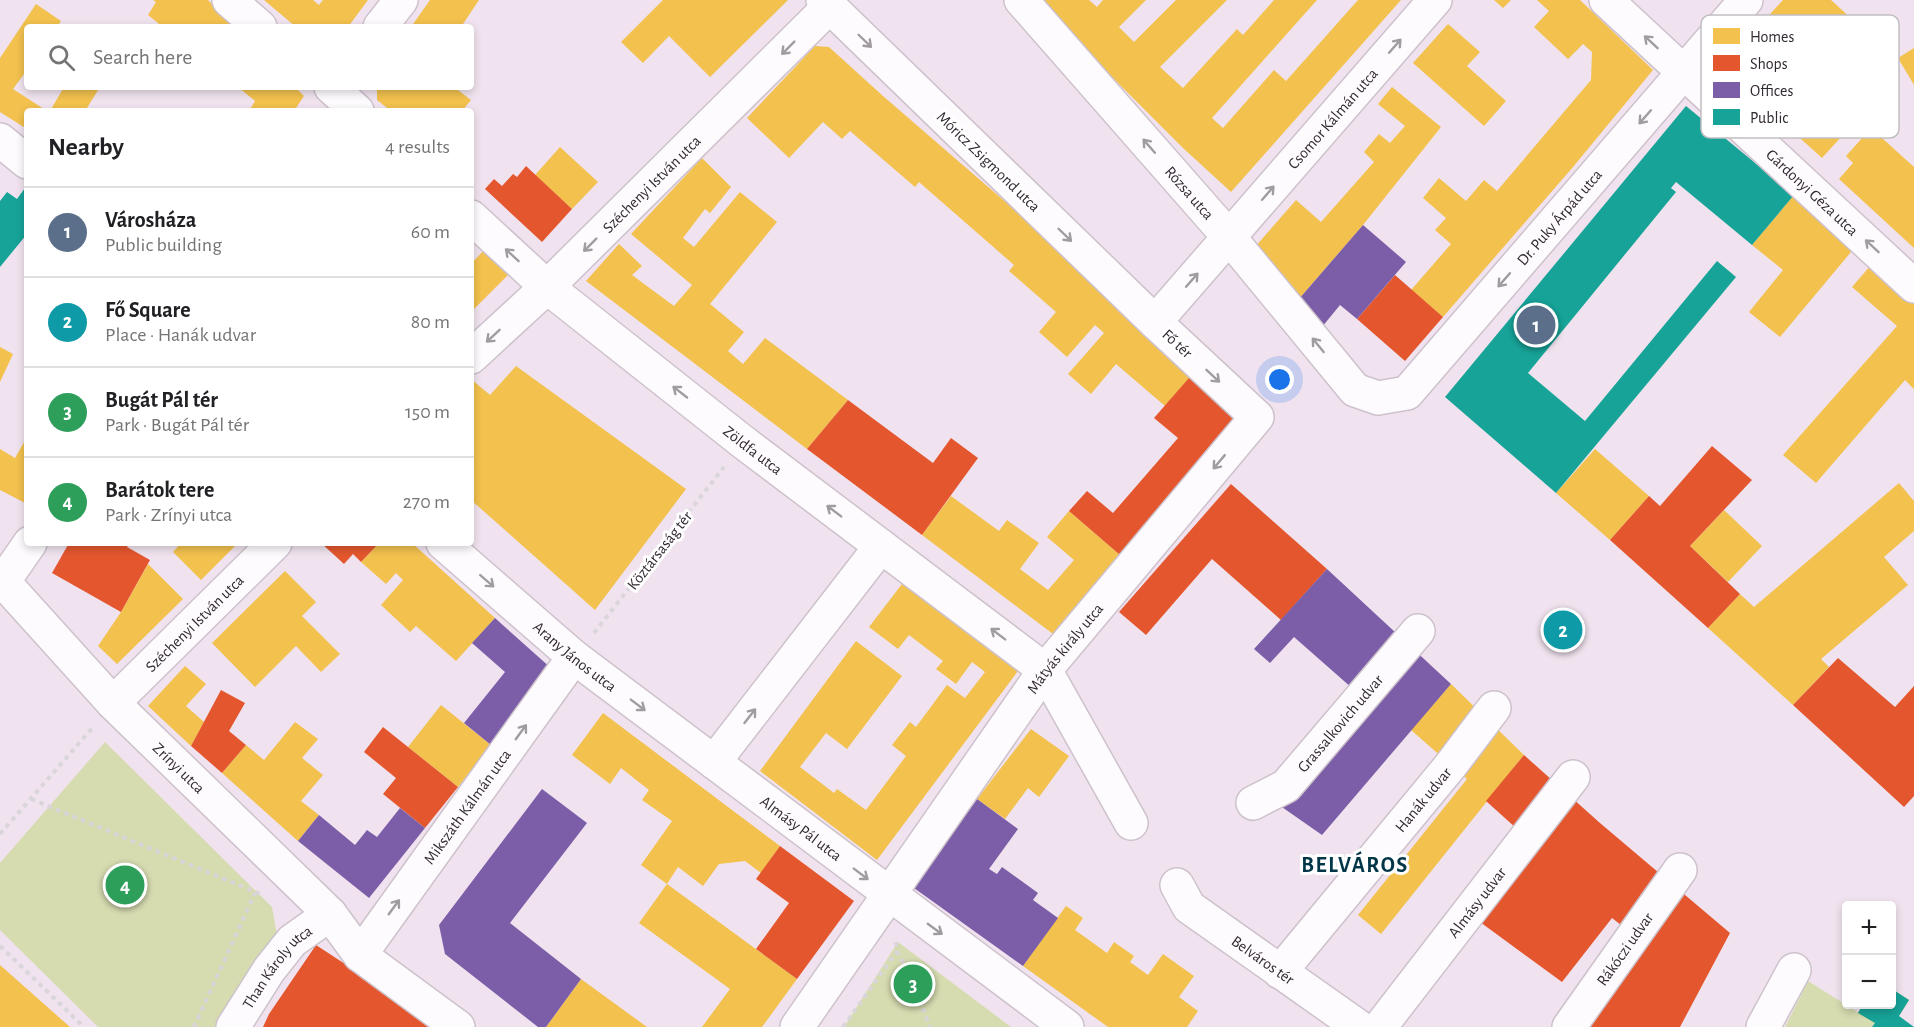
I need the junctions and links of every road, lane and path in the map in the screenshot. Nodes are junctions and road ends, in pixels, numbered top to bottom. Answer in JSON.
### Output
{"nodes":[{"id":1,"x":229,"y":0,"type":"edge"},
{"id":2,"x":401,"y":0,"type":"edge"},
{"id":3,"x":1021,"y":0,"type":"edge"},
{"id":4,"x":1435,"y":0,"type":"edge"},
{"id":5,"x":1606,"y":0,"type":"edge"},
{"id":6,"x":1746,"y":0,"type":"edge"},
{"id":7,"x":826,"y":3,"type":"edge"},
{"id":8,"x":1733,"y":15,"type":"edge"},
{"id":9,"x":257,"y":24,"type":"edge"},
{"id":10,"x":382,"y":24,"type":"edge"},
{"id":11,"x":1701,"y":53,"type":"edge"},
{"id":12,"x":1684,"y":73,"type":"junction"},
{"id":13,"x":1701,"y":89,"type":"edge"},
{"id":14,"x":329,"y":93,"type":"edge"},
{"id":15,"x":352,"y":108,"type":"edge"},
{"id":16,"x":1754,"y":138,"type":"edge"},
{"id":17,"x":0,"y":140,"type":"edge"},
{"id":18,"x":24,"y":160,"type":"edge"},
{"id":19,"x":474,"y":220,"type":"edge"},
{"id":20,"x":1229,"y":237,"type":"junction"},
{"id":21,"x":1914,"y":286,"type":"edge"},
{"id":22,"x":547,"y":287,"type":"junction"},
{"id":23,"x":1155,"y":322,"type":"junction"},
{"id":24,"x":474,"y":354,"type":"edge"},
{"id":25,"x":1355,"y":390,"type":"joint"},
{"id":26,"x":1257,"y":417,"type":"joint"},
{"id":27,"x":743,"y":442,"type":"junction"},
{"id":28,"x":28,"y":546,"type":"edge"},
{"id":29,"x":272,"y":546,"type":"edge"},
{"id":30,"x":446,"y":546,"type":"edge"},
{"id":31,"x":881,"y":546,"type":"junction"},
{"id":32,"x":2,"y":580,"type":"edge"},
{"id":33,"x":1418,"y":632,"type":"dead end"},
{"id":34,"x":574,"y":657,"type":"junction"},
{"id":35,"x":1045,"y":670,"type":"junction"},
{"id":36,"x":113,"y":703,"type":"junction"},
{"id":37,"x":1494,"y":708,"type":"dead end"},
{"id":38,"x":714,"y":762,"type":"junction"},
{"id":39,"x":1573,"y":777,"type":"dead end"},
{"id":40,"x":31,"y":799,"type":"junction"},
{"id":41,"x":1253,"y":803,"type":"dead end"},
{"id":42,"x":1131,"y":823,"type":"dead end"},
{"id":43,"x":0,"y":834,"type":"edge"},
{"id":44,"x":1680,"y":870,"type":"dead end"},
{"id":45,"x":1177,"y":885,"type":"dead end"},
{"id":46,"x":255,"y":893,"type":"junction"},
{"id":47,"x":888,"y":894,"type":"junction"},
{"id":48,"x":266,"y":896,"type":"dead end"},
{"id":49,"x":330,"y":914,"type":"junction"},
{"id":50,"x":0,"y":946,"type":"edge"},
{"id":51,"x":897,"y":951,"type":"junction"},
{"id":52,"x":360,"y":955,"type":"junction"},
{"id":53,"x":1794,"y":970,"type":"dead end"},
{"id":54,"x":1280,"y":972,"type":"junction"},
{"id":55,"x":84,"y":1027,"type":"edge"},
{"id":56,"x":194,"y":1027,"type":"edge"},
{"id":57,"x":233,"y":1027,"type":"edge"},
{"id":58,"x":458,"y":1027,"type":"edge"},
{"id":59,"x":797,"y":1027,"type":"edge"},
{"id":60,"x":843,"y":1027,"type":"edge"},
{"id":61,"x":930,"y":1027,"type":"edge"},
{"id":62,"x":1067,"y":1027,"type":"edge"},
{"id":63,"x":1359,"y":1027,"type":"edge"},
{"id":64,"x":1380,"y":1027,"type":"edge"},
{"id":65,"x":1569,"y":1027,"type":"edge"},
{"id":66,"x":1763,"y":1027,"type":"edge"}],
"edges":[{"from":1,"to":9,"type":"street"},
{"from":2,"to":10,"type":"street"},
{"from":20,"to":3,"type":"street","name":"Rózsa utca","one_way":true},
{"from":20,"to":4,"type":"street","name":"Csomor Kálmán utca","one_way":true},
{"from":12,"to":5,"type":"street","name":"Gárdonyi Géza utca","one_way":true},
{"from":6,"to":8,"type":"street","name":"Dr. Puky Árpád utca"},
{"from":7,"to":22,"type":"street","name":"Széchenyi István utca","one_way":true},
{"from":7,"to":23,"type":"street","name":"Móricz Zsigmond utca","one_way":true},
{"from":11,"to":12,"type":"street","name":"Dr. Puky Árpád utca"},
{"from":13,"to":12,"type":"street","name":"Gárdonyi Géza utca","one_way":true},
{"from":12,"to":25,"type":"street","name":"Dr. Puky Árpád utca","one_way":true},
{"from":14,"to":15,"type":"street"},
{"from":21,"to":16,"type":"street","name":"Gárdonyi Géza utca","one_way":true},
{"from":17,"to":18,"type":"street"},
{"from":22,"to":19,"type":"street","name":"Zöldfa utca","one_way":true},
{"from":23,"to":20,"type":"street","name":"Fő tér","one_way":true},
{"from":25,"to":20,"type":"street","name":"Rózsa utca","one_way":true},
{"from":22,"to":24,"type":"street","name":"Széchenyi István utca","one_way":true},
{"from":27,"to":22,"type":"street","name":"Zöldfa utca","one_way":true},
{"from":23,"to":26,"type":"street","name":"Fő tér","one_way":true},
{"from":26,"to":35,"type":"street","name":"Mátyás király utca","one_way":true},
{"from":31,"to":27,"type":"street","name":"Zöldfa utca","one_way":true},
{"from":27,"to":34,"type":"path","name":"Köztársaság tér"},
{"from":28,"to":32,"type":"street"},
{"from":29,"to":36,"type":"street","name":"Széchenyi István utca"},
{"from":30,"to":34,"type":"street","name":"Arany János utca","one_way":true},
{"from":35,"to":31,"type":"street","name":"Zöldfa utca","one_way":true},
{"from":38,"to":31,"type":"street","one_way":true},
{"from":32,"to":36,"type":"street","name":"Zrínyi utca"},
{"from":33,"to":41,"type":"street","name":"Grassalkovich udvar"},
{"from":34,"to":38,"type":"street","name":"Arany János utca","one_way":true},
{"from":52,"to":34,"type":"street","name":"Mikszáth Kálmán utca","one_way":true},
{"from":35,"to":42,"type":"street"},
{"from":35,"to":47,"type":"street","name":"Mátyás király utca"},
{"from":36,"to":40,"type":"path"},
{"from":36,"to":49,"type":"street","name":"Zrínyi utca"},
{"from":37,"to":54,"type":"street","name":"Hanák udvar"},
{"from":38,"to":47,"type":"street","name":"Almásy Pál utca","one_way":true},
{"from":39,"to":64,"type":"street","name":"Almásy udvar"},
{"from":40,"to":43,"type":"path"},
{"from":40,"to":46,"type":"path"},
{"from":44,"to":65,"type":"street","name":"Rákóczi udvar"},
{"from":45,"to":54,"type":"street","name":"Belváros tér"},
{"from":46,"to":48,"type":"path"},
{"from":46,"to":56,"type":"path"},
{"from":47,"to":51,"type":"path"},
{"from":47,"to":59,"type":"street","name":"Mátyás király utca"},
{"from":47,"to":62,"type":"street","name":"Almásy Pál utca","one_way":true},
{"from":49,"to":52,"type":"street","name":"Zrínyi utca"},
{"from":49,"to":57,"type":"street","name":"Than Károly utca"},
{"from":50,"to":55,"type":"path"},
{"from":51,"to":60,"type":"path"},
{"from":51,"to":61,"type":"path"},
{"from":52,"to":58,"type":"street","name":"Zrínyi utca"},
{"from":53,"to":66,"type":"street"},
{"from":54,"to":63,"type":"street","name":"Belváros tér"}]}
